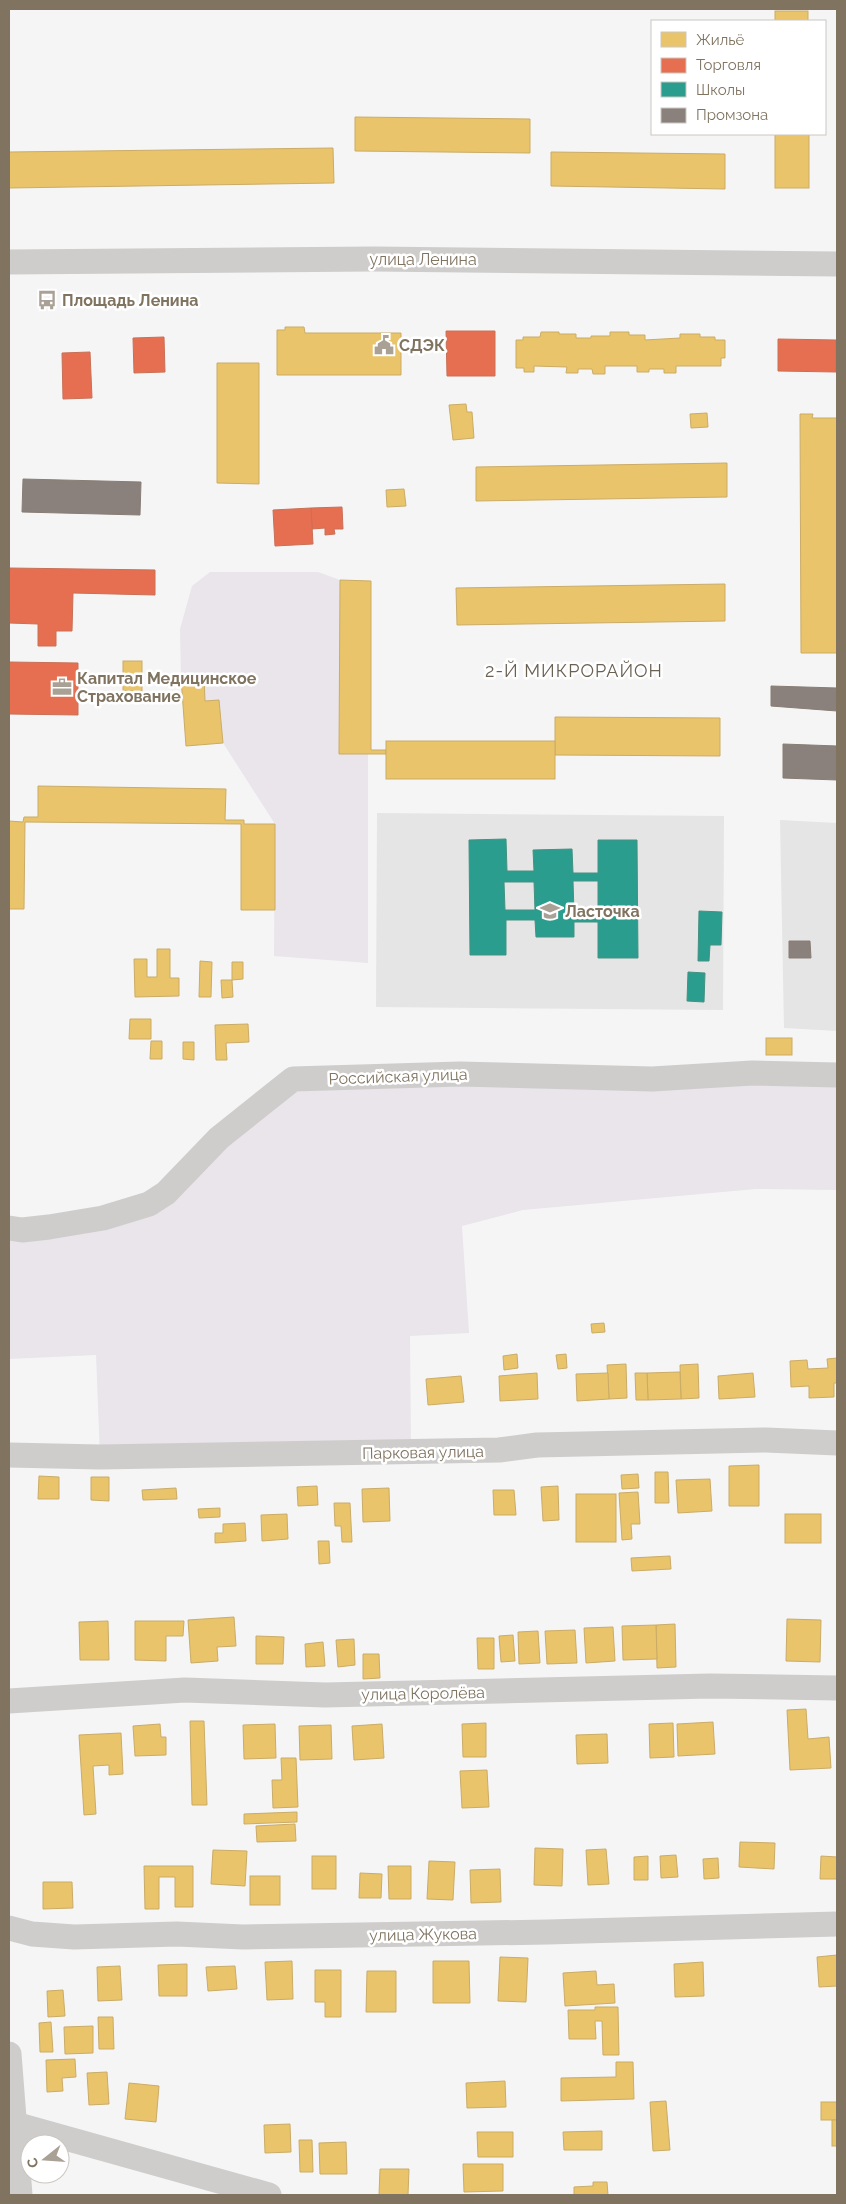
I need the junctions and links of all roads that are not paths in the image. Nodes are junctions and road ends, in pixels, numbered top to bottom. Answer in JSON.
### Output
{"nodes":[{"id":1,"x":9,"y":262,"type":"edge"},
{"id":2,"x":837,"y":264,"type":"edge"},
{"id":3,"x":837,"y":1075,"type":"edge"},
{"id":4,"x":9,"y":1228,"type":"edge"},
{"id":5,"x":837,"y":1443,"type":"edge"},
{"id":6,"x":9,"y":1455,"type":"edge"},
{"id":7,"x":837,"y":1688,"type":"edge"},
{"id":8,"x":9,"y":1701,"type":"edge"},
{"id":9,"x":837,"y":1924,"type":"edge"},
{"id":10,"x":9,"y":1928,"type":"edge"},
{"id":11,"x":9,"y":2069,"type":"edge"},
{"id":12,"x":15,"y":2124,"type":"junction"},
{"id":13,"x":20,"y":2195,"type":"edge"},
{"id":14,"x":269,"y":2195,"type":"edge"}],
"edges":[{"from":1,"to":2,"type":"street","name":"улица Ленина"},
{"from":3,"to":4,"type":"street","name":"Российская улица"},
{"from":5,"to":6,"type":"street","name":"Парковая улица"},
{"from":7,"to":8,"type":"street","name":"улица Королёва"},
{"from":9,"to":10,"type":"street","name":"улица Жукова"},
{"from":11,"to":12,"type":"street"},
{"from":12,"to":13,"type":"street"},
{"from":12,"to":14,"type":"street"}]}
